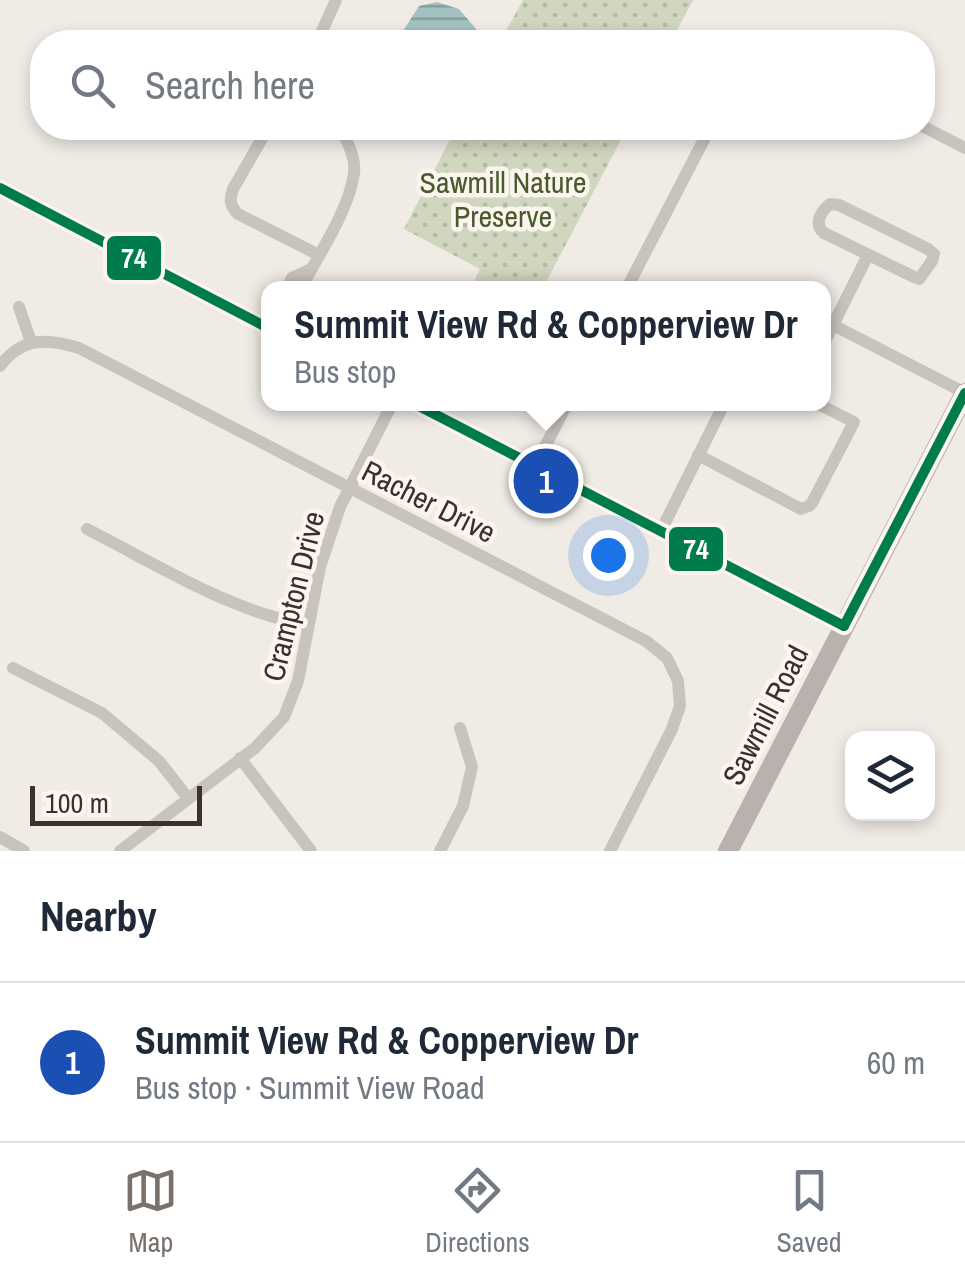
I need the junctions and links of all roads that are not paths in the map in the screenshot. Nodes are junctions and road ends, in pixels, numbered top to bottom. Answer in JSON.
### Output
{"nodes":[{"id":1,"x":336,"y":0,"type":"edge"},
{"id":2,"x":322,"y":30,"type":"edge"},
{"id":3,"x":935,"y":133,"type":"edge"},
{"id":4,"x":261,"y":140,"type":"edge"},
{"id":5,"x":347,"y":140,"type":"edge"},
{"id":6,"x":704,"y":140,"type":"edge"},
{"id":7,"x":965,"y":148,"type":"edge"},
{"id":8,"x":0,"y":188,"type":"edge"},
{"id":9,"x":319,"y":255,"type":"junction"},
{"id":10,"x":868,"y":255,"type":"junction"},
{"id":11,"x":311,"y":269,"type":"junction"},
{"id":12,"x":290,"y":281,"type":"edge"},
{"id":13,"x":305,"y":281,"type":"edge"},
{"id":14,"x":631,"y":281,"type":"edge"},
{"id":15,"x":19,"y":307,"type":"dead end"},
{"id":16,"x":261,"y":322,"type":"edge"},
{"id":17,"x":833,"y":325,"type":"junction"},
{"id":18,"x":831,"y":329,"type":"edge"},
{"id":19,"x":32,"y":342,"type":"junction"},
{"id":20,"x":0,"y":366,"type":"edge"},
{"id":21,"x":965,"y":393,"type":"edge"},
{"id":22,"x":831,"y":410,"type":"edge"},
{"id":23,"x":388,"y":411,"type":"edge"},
{"id":24,"x":429,"y":411,"type":"edge"},
{"id":25,"x":563,"y":411,"type":"edge"},
{"id":26,"x":720,"y":411,"type":"edge"},
{"id":27,"x":698,"y":455,"type":"junction"},
{"id":28,"x":535,"y":466,"type":"junction"},
{"id":29,"x":350,"y":488,"type":"junction"},
{"id":30,"x":87,"y":528,"type":"dead end"},
{"id":31,"x":660,"y":531,"type":"junction"},
{"id":32,"x":308,"y":625,"type":"junction"},
{"id":33,"x":844,"y":626,"type":"junction"},
{"id":34,"x":14,"y":668,"type":"dead end"},
{"id":35,"x":460,"y":728,"type":"dead end"},
{"id":36,"x":240,"y":758,"type":"junction"},
{"id":37,"x":188,"y":798,"type":"junction"},
{"id":38,"x":0,"y":837,"type":"edge"},
{"id":39,"x":24,"y":851,"type":"edge"},
{"id":40,"x":120,"y":851,"type":"edge"},
{"id":41,"x":311,"y":851,"type":"edge"},
{"id":42,"x":440,"y":851,"type":"edge"},
{"id":43,"x":610,"y":851,"type":"edge"},
{"id":44,"x":728,"y":851,"type":"edge"}],
"edges":[{"from":1,"to":2,"type":"street"},
{"from":3,"to":7,"type":"street"},
{"from":4,"to":9,"type":"street"},
{"from":5,"to":9,"type":"street"},
{"from":6,"to":14,"type":"street"},
{"from":8,"to":16,"type":"street"},
{"from":9,"to":11,"type":"street"},
{"from":10,"to":10,"type":"street"},
{"from":10,"to":17,"type":"street"},
{"from":11,"to":12,"type":"street"},
{"from":11,"to":13,"type":"street"},
{"from":15,"to":19,"type":"street"},
{"from":17,"to":18,"type":"street"},
{"from":17,"to":21,"type":"street"},
{"from":19,"to":20,"type":"street"},
{"from":19,"to":29,"type":"street","name":"Racher Drive"},
{"from":21,"to":33,"type":"main road","name":"Sawmill Road"},
{"from":22,"to":27,"type":"street"},
{"from":23,"to":29,"type":"street","name":"Crampton Drive"},
{"from":24,"to":28,"type":"street"},
{"from":25,"to":28,"type":"street"},
{"from":26,"to":27,"type":"street"},
{"from":27,"to":31,"type":"street"},
{"from":28,"to":31,"type":"street"},
{"from":29,"to":32,"type":"street","name":"Crampton Drive"},
{"from":29,"to":43,"type":"street","name":"Racher Drive"},
{"from":30,"to":32,"type":"street"},
{"from":31,"to":33,"type":"street"},
{"from":32,"to":36,"type":"street","name":"Crampton Drive"},
{"from":33,"to":44,"type":"main road","name":"Sawmill Road"},
{"from":34,"to":37,"type":"street"},
{"from":35,"to":42,"type":"street"},
{"from":36,"to":37,"type":"street","name":"Crampton Drive"},
{"from":36,"to":41,"type":"street"},
{"from":37,"to":40,"type":"street","name":"Crampton Drive"},
{"from":38,"to":39,"type":"street"}]}
